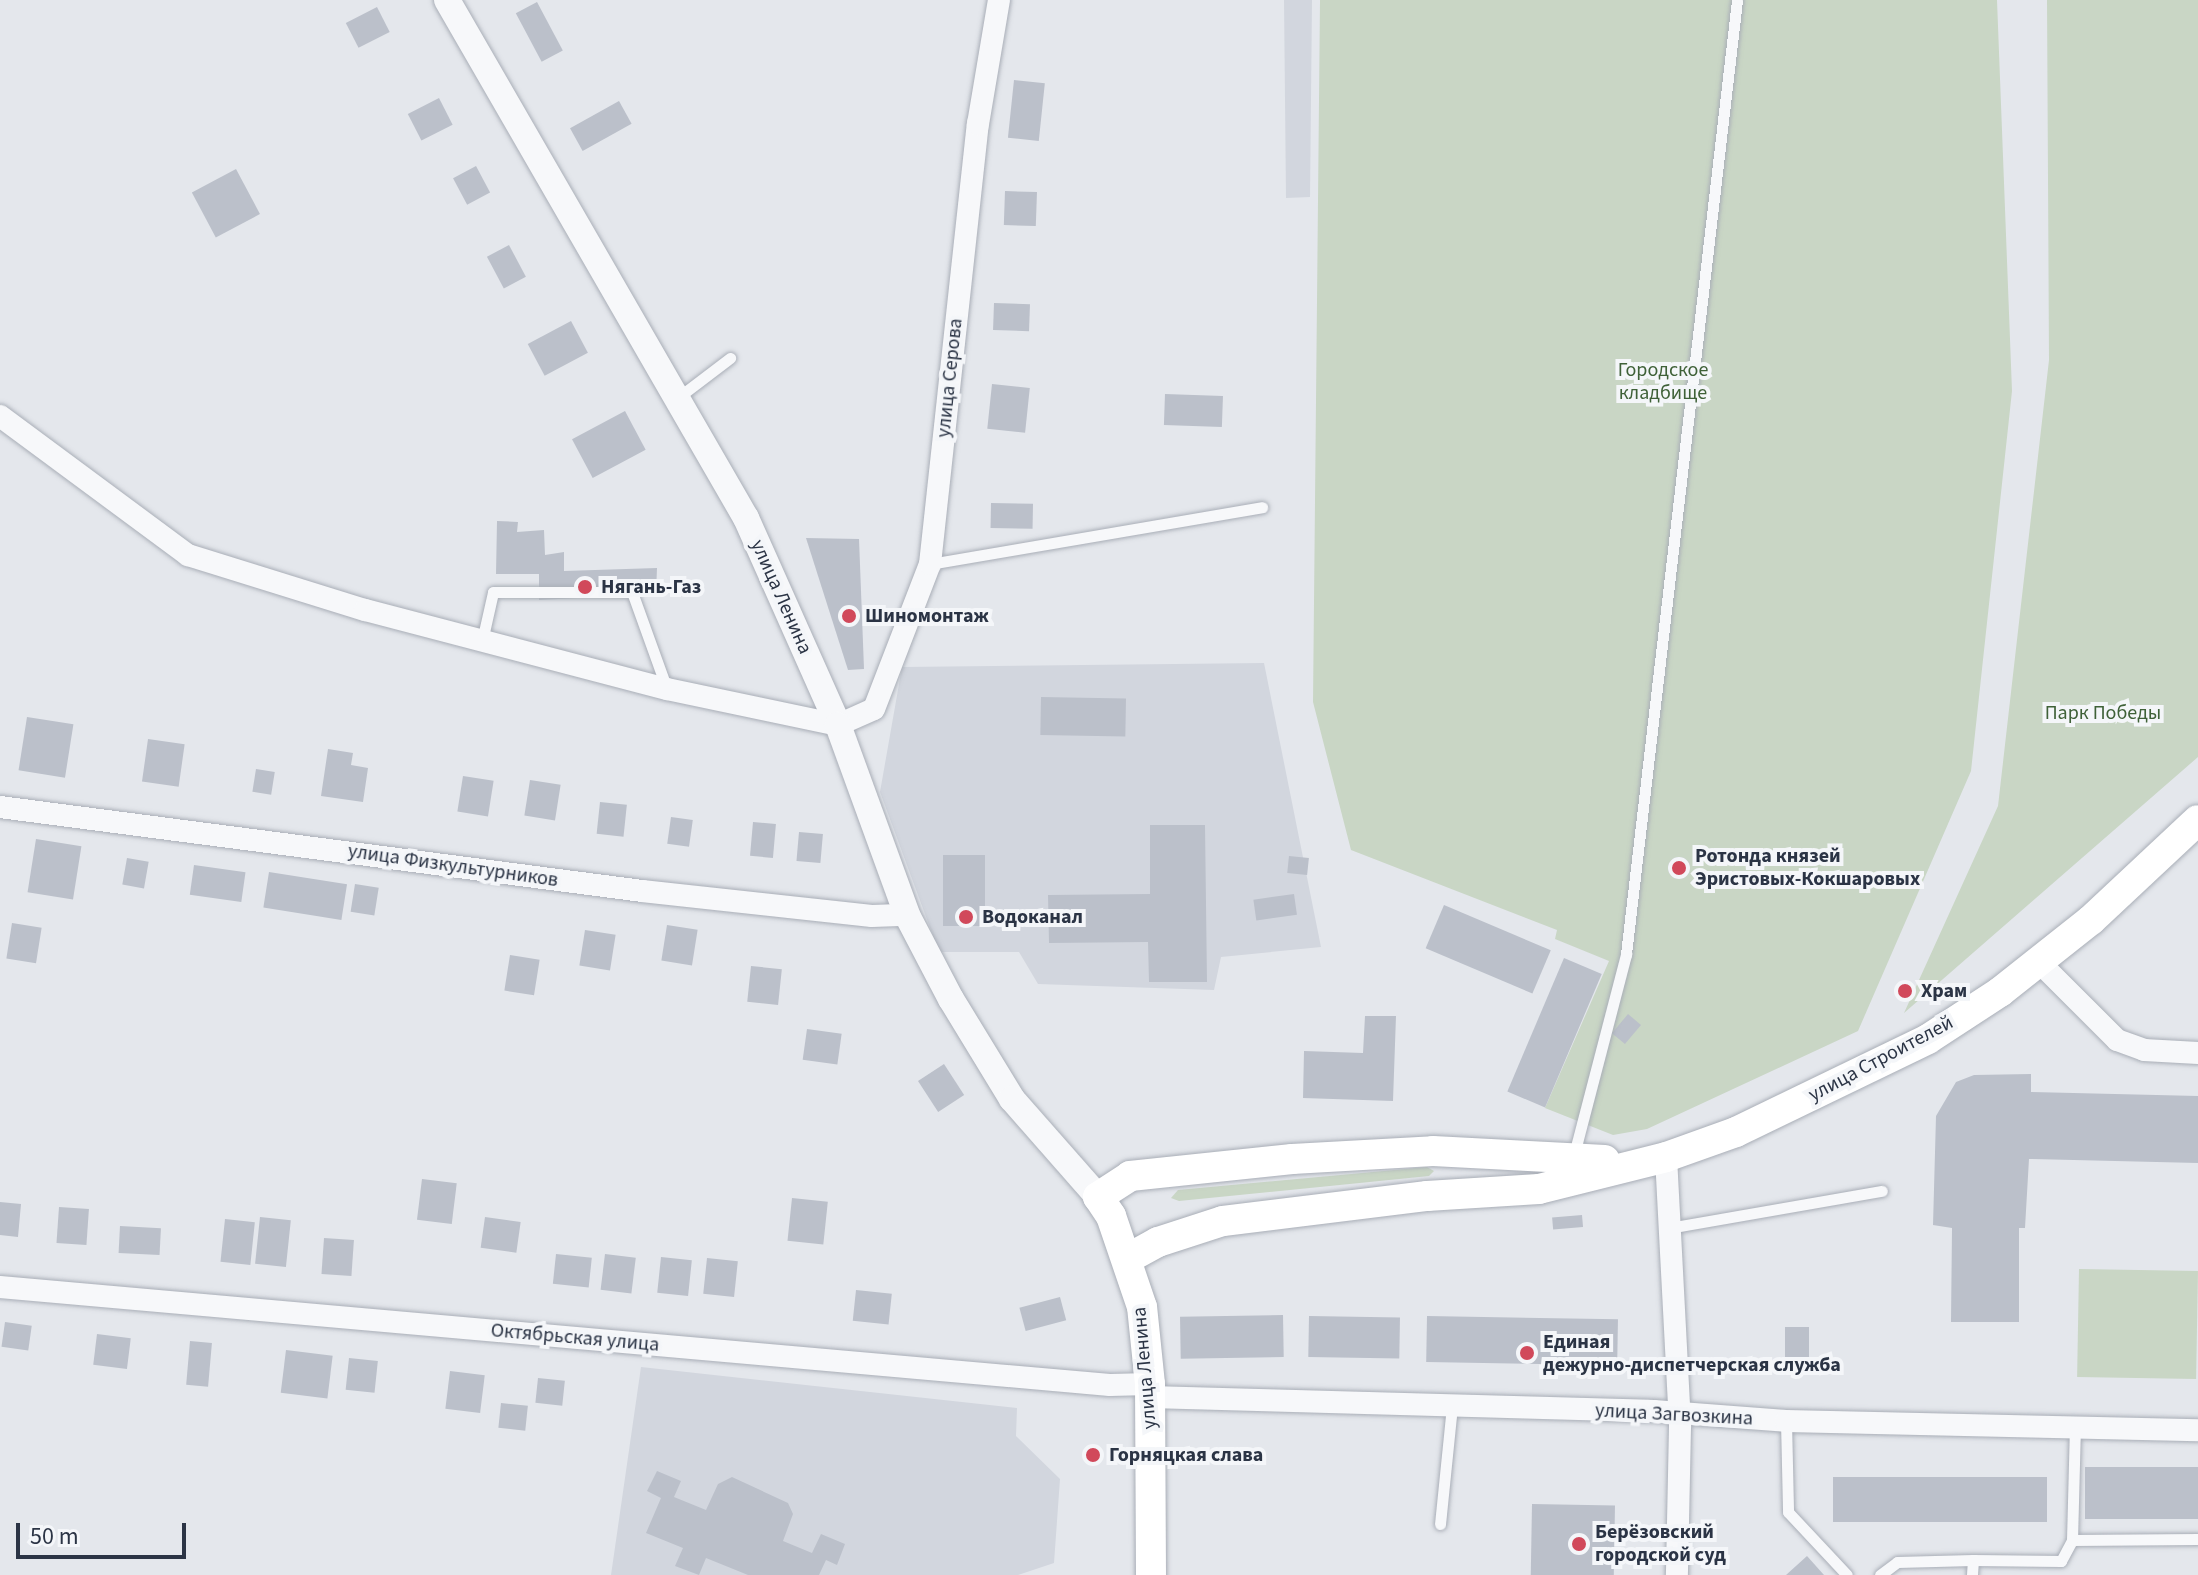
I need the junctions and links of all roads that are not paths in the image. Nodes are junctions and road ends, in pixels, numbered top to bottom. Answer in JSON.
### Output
{"nodes":[{"id":1,"x":447,"y":0,"type":"edge"},
{"id":2,"x":999,"y":0,"type":"edge"},
{"id":3,"x":1737,"y":0,"type":"edge"},
{"id":4,"x":730,"y":358,"type":"dead end"},
{"id":5,"x":676,"y":399,"type":"junction"},
{"id":6,"x":0,"y":416,"type":"edge"},
{"id":7,"x":1262,"y":507,"type":"dead end"},
{"id":8,"x":930,"y":564,"type":"junction"},
{"id":9,"x":482,"y":641,"type":"junction"},
{"id":10,"x":667,"y":689,"type":"junction"},
{"id":11,"x":838,"y":725,"type":"junction"},
{"id":12,"x":0,"y":807,"type":"edge"},
{"id":13,"x":2198,"y":820,"type":"edge"},
{"id":14,"x":907,"y":915,"type":"junction"},
{"id":15,"x":2040,"y":963,"type":"junction"},
{"id":16,"x":2198,"y":1053,"type":"edge"},
{"id":17,"x":1433,"y":1151,"type":"junction"},
{"id":18,"x":1656,"y":1158,"type":"junction"},
{"id":19,"x":1572,"y":1160,"type":"junction"},
{"id":20,"x":1882,"y":1191,"type":"dead end"},
{"id":21,"x":1427,"y":1196,"type":"junction"},
{"id":22,"x":1098,"y":1197,"type":"junction"},
{"id":23,"x":1668,"y":1228,"type":"junction"},
{"id":24,"x":1127,"y":1259,"type":"junction"},
{"id":25,"x":0,"y":1287,"type":"edge"},
{"id":26,"x":1150,"y":1390,"type":"junction"},
{"id":27,"x":1452,"y":1406,"type":"junction"},
{"id":28,"x":1679,"y":1413,"type":"junction"},
{"id":29,"x":1786,"y":1421,"type":"junction"},
{"id":30,"x":2075,"y":1428,"type":"junction"},
{"id":31,"x":2198,"y":1430,"type":"edge"},
{"id":32,"x":1440,"y":1524,"type":"dead end"},
{"id":33,"x":2198,"y":1539,"type":"edge"},
{"id":34,"x":2072,"y":1540,"type":"junction"},
{"id":35,"x":1973,"y":1560,"type":"junction"},
{"id":36,"x":1151,"y":1575,"type":"edge"},
{"id":37,"x":1677,"y":1575,"type":"edge"},
{"id":38,"x":1847,"y":1575,"type":"edge"},
{"id":39,"x":1880,"y":1575,"type":"edge"},
{"id":40,"x":1972,"y":1575,"type":"edge"}],
"edges":[{"from":1,"to":5,"type":"street","name":"улица Ленина"},
{"from":2,"to":8,"type":"street","name":"улица Серова"},
{"from":3,"to":19,"type":"lane"},
{"from":4,"to":5,"type":"lane"},
{"from":5,"to":11,"type":"street","name":"улица Ленина"},
{"from":6,"to":9,"type":"street"},
{"from":7,"to":8,"type":"lane"},
{"from":8,"to":11,"type":"street","name":"улица Серова"},
{"from":9,"to":10,"type":"street"},
{"from":9,"to":10,"type":"lane"},
{"from":10,"to":11,"type":"street"},
{"from":11,"to":14,"type":"street","name":"улица Ленина"},
{"from":12,"to":14,"type":"street","name":"улица Физкультурников"},
{"from":13,"to":15,"type":"main road","name":"улица Строителей"},
{"from":14,"to":22,"type":"street","name":"улица Ленина"},
{"from":15,"to":16,"type":"street"},
{"from":15,"to":18,"type":"main road","name":"улица Строителей"},
{"from":17,"to":19,"type":"main road"},
{"from":17,"to":21,"type":"main road"},
{"from":17,"to":22,"type":"main road"},
{"from":18,"to":19,"type":"main road"},
{"from":18,"to":21,"type":"main road","name":"улица Строителей"},
{"from":18,"to":23,"type":"street"},
{"from":20,"to":23,"type":"lane"},
{"from":21,"to":24,"type":"main road","name":"улица Строителей"},
{"from":22,"to":24,"type":"main road","name":"улица Ленина"},
{"from":23,"to":28,"type":"street"},
{"from":24,"to":26,"type":"main road","name":"улица Ленина"},
{"from":25,"to":26,"type":"street","name":"Октябрьская улица"},
{"from":26,"to":27,"type":"street","name":"улица Загвозкина"},
{"from":26,"to":36,"type":"main road","name":"улица Ленина"},
{"from":27,"to":28,"type":"street","name":"улица Загвозкина"},
{"from":27,"to":32,"type":"lane"},
{"from":28,"to":29,"type":"street","name":"улица Загвозкина"},
{"from":28,"to":37,"type":"street"},
{"from":29,"to":30,"type":"street","name":"улица Загвозкина"},
{"from":29,"to":38,"type":"lane"},
{"from":30,"to":31,"type":"street","name":"улица Загвозкина"},
{"from":30,"to":34,"type":"lane"},
{"from":33,"to":34,"type":"lane"},
{"from":34,"to":35,"type":"lane"},
{"from":35,"to":39,"type":"lane"},
{"from":35,"to":40,"type":"lane"}]}
